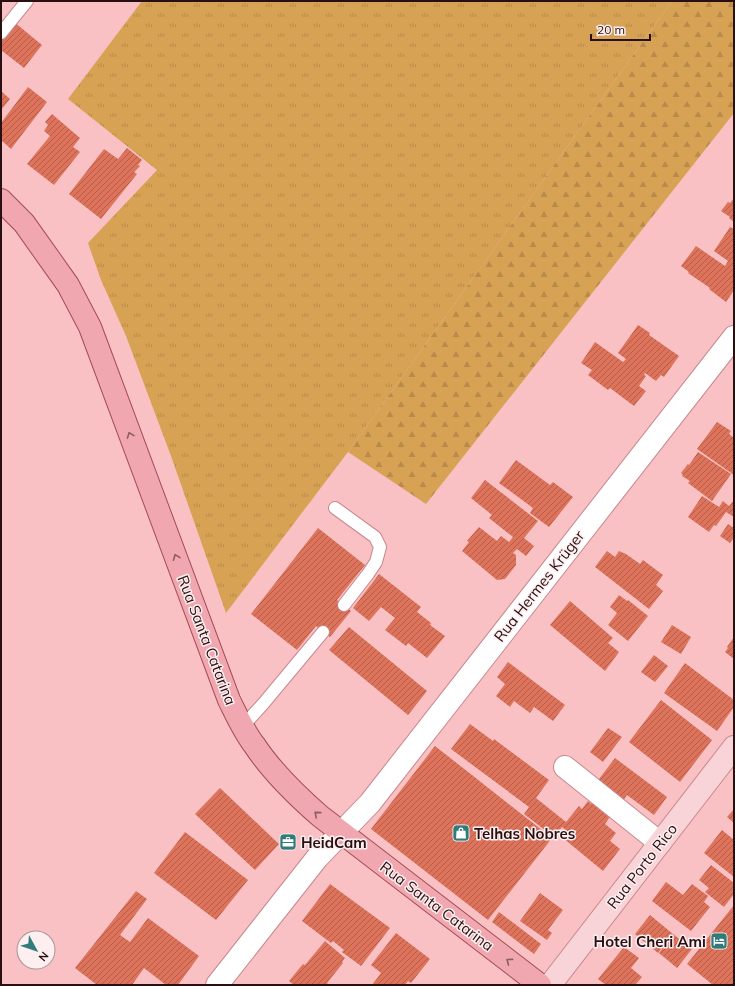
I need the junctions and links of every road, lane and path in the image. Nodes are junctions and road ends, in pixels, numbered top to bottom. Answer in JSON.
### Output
{"nodes":[{"id":1,"x":27,"y":1,"type":"edge"},
{"id":2,"x":1,"y":33,"type":"edge"},
{"id":3,"x":1,"y":200,"type":"edge"},
{"id":4,"x":734,"y":337,"type":"edge"},
{"id":5,"x":335,"y":508,"type":"dead end"},
{"id":6,"x":344,"y":605,"type":"dead end"},
{"id":7,"x":323,"y":632,"type":"dead end"},
{"id":8,"x":242,"y":727,"type":"junction"},
{"id":9,"x":734,"y":747,"type":"edge"},
{"id":10,"x":565,"y":767,"type":"dead end"},
{"id":11,"x":341,"y":833,"type":"junction"},
{"id":12,"x":660,"y":843,"type":"junction"},
{"id":13,"x":217,"y":985,"type":"edge"},
{"id":14,"x":540,"y":985,"type":"edge"},
{"id":15,"x":550,"y":985,"type":"edge"}],
"edges":[{"from":1,"to":2,"type":"lane"},
{"from":8,"to":3,"type":"main road","name":"Rua Santa Catarina","one_way":true},
{"from":4,"to":11,"type":"street","name":"Rua Hermes Krüger"},
{"from":5,"to":6,"type":"lane"},
{"from":7,"to":8,"type":"lane"},
{"from":11,"to":8,"type":"main road","name":"Rua Santa Catarina","one_way":true},
{"from":9,"to":12,"type":"main road","name":"Rua Porto Rico"},
{"from":10,"to":12,"type":"street"},
{"from":11,"to":13,"type":"street","name":"Rua Hermes Krüger"},
{"from":14,"to":11,"type":"main road","name":"Rua Santa Catarina","one_way":true},
{"from":12,"to":15,"type":"main road","name":"Rua Porto Rico"}]}
